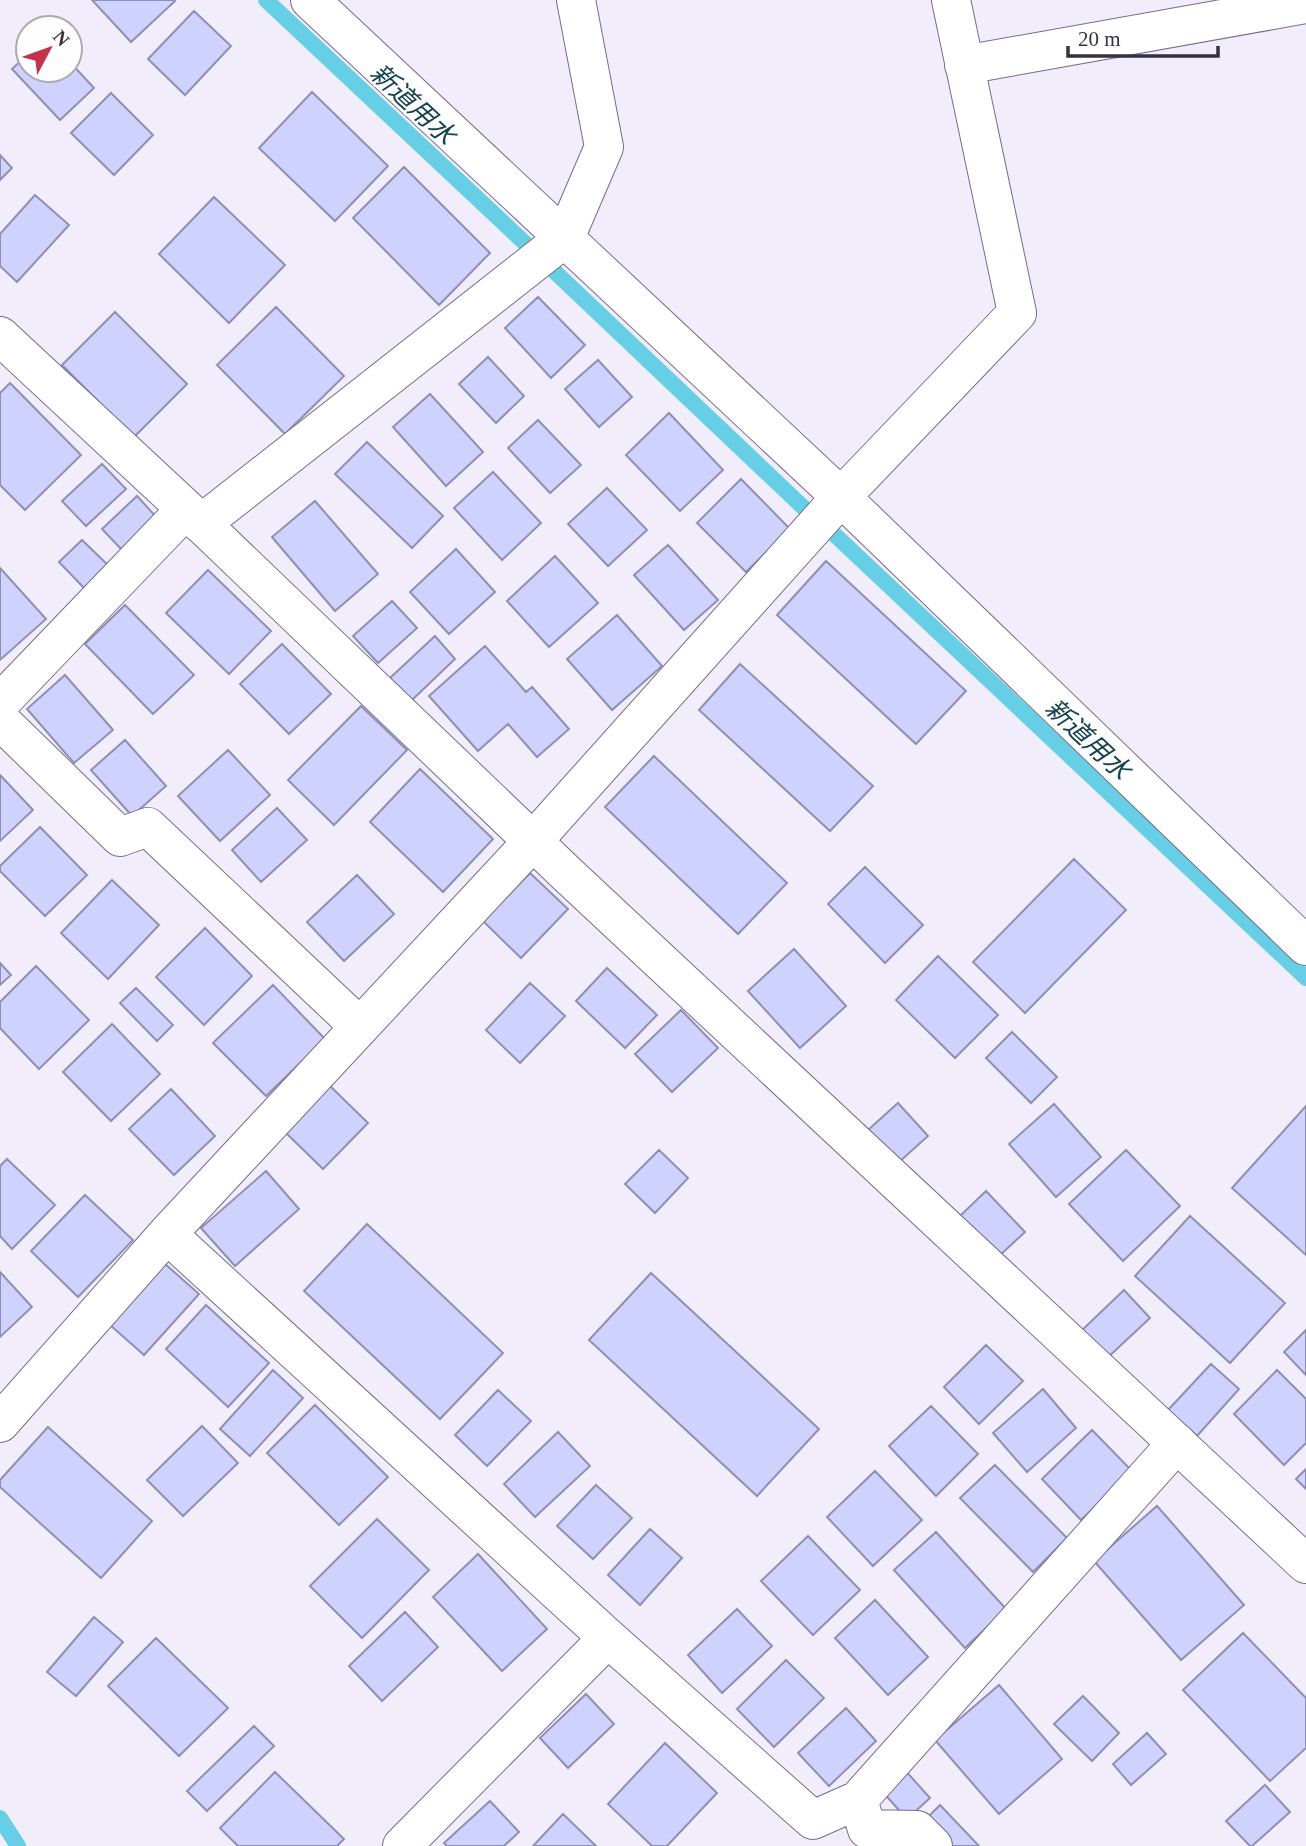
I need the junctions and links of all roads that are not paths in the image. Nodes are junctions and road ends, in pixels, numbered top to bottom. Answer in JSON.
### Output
{"nodes":[{"id":1,"x":310,"y":0,"type":"edge"},
{"id":2,"x":576,"y":0,"type":"edge"},
{"id":3,"x":951,"y":0,"type":"edge"},
{"id":4,"x":1306,"y":4,"type":"edge"},
{"id":5,"x":964,"y":65,"type":"junction"},
{"id":6,"x":565,"y":238,"type":"junction"},
{"id":7,"x":0,"y":336,"type":"edge"},
{"id":8,"x":841,"y":496,"type":"junction"},
{"id":9,"x":194,"y":516,"type":"junction"},
{"id":10,"x":0,"y":703,"type":"edge"},
{"id":11,"x":0,"y":720,"type":"edge"},
{"id":12,"x":533,"y":841,"type":"junction"},
{"id":13,"x":1306,"y":946,"type":"edge"},
{"id":14,"x":360,"y":1027,"type":"junction"},
{"id":15,"x":167,"y":1234,"type":"junction"},
{"id":16,"x":0,"y":1423,"type":"edge"},
{"id":17,"x":1177,"y":1443,"type":"junction"},
{"id":18,"x":1306,"y":1564,"type":"edge"},
{"id":19,"x":608,"y":1638,"type":"junction"},
{"id":20,"x":859,"y":1825,"type":"edge"},
{"id":21,"x":402,"y":1846,"type":"edge"},
{"id":22,"x":933,"y":1846,"type":"edge"}],
"edges":[{"from":1,"to":6,"type":"street"},
{"from":2,"to":6,"type":"street"},
{"from":3,"to":5,"type":"street"},
{"from":4,"to":5,"type":"street"},
{"from":5,"to":8,"type":"street"},
{"from":6,"to":8,"type":"street"},
{"from":6,"to":9,"type":"street"},
{"from":7,"to":9,"type":"street"},
{"from":8,"to":12,"type":"street"},
{"from":8,"to":13,"type":"street"},
{"from":9,"to":10,"type":"street"},
{"from":9,"to":12,"type":"street"},
{"from":11,"to":14,"type":"street"},
{"from":12,"to":14,"type":"street"},
{"from":12,"to":17,"type":"street"},
{"from":14,"to":15,"type":"street"},
{"from":15,"to":16,"type":"street"},
{"from":15,"to":19,"type":"street"},
{"from":17,"to":18,"type":"street"},
{"from":17,"to":20,"type":"street"},
{"from":19,"to":20,"type":"street"},
{"from":19,"to":21,"type":"street"},
{"from":20,"to":22,"type":"street"}]}
